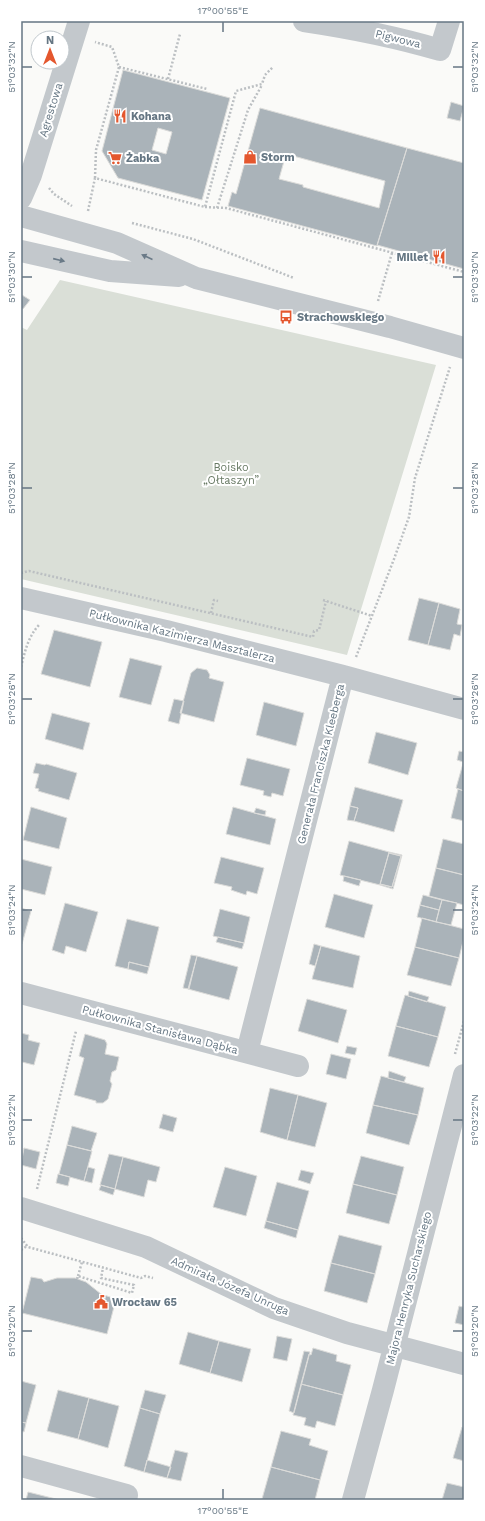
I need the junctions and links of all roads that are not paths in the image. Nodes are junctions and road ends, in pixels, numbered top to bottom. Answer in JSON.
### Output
{"nodes":[{"id":1,"x":79,"y":21,"type":"edge"},
{"id":2,"x":304,"y":21,"type":"edge"},
{"id":3,"x":449,"y":21,"type":"edge"},
{"id":4,"x":21,"y":198,"type":"edge"},
{"id":5,"x":21,"y":216,"type":"edge"},
{"id":6,"x":21,"y":251,"type":"edge"},
{"id":7,"x":196,"y":278,"type":"junction"},
{"id":8,"x":460,"y":347,"type":"edge"},
{"id":9,"x":21,"y":600,"type":"edge"},
{"id":10,"x":343,"y":676,"type":"junction"},
{"id":11,"x":464,"y":709,"type":"edge"},
{"id":12,"x":21,"y":993,"type":"edge"},
{"id":13,"x":247,"y":1052,"type":"junction"},
{"id":14,"x":298,"y":1066,"type":"dead end"},
{"id":15,"x":464,"y":1075,"type":"edge"},
{"id":16,"x":21,"y":1208,"type":"edge"},
{"id":17,"x":394,"y":1346,"type":"junction"},
{"id":18,"x":464,"y":1364,"type":"edge"},
{"id":19,"x":21,"y":1466,"type":"edge"},
{"id":20,"x":126,"y":1497,"type":"edge"},
{"id":21,"x":353,"y":1500,"type":"edge"}],
"edges":[{"from":1,"to":4,"type":"street","name":"Agrestowa"},
{"from":2,"to":3,"type":"street","name":"Pigwowa"},
{"from":7,"to":5,"type":"street","one_way":true},
{"from":6,"to":7,"type":"street","one_way":true},
{"from":7,"to":8,"type":"street"},
{"from":9,"to":10,"type":"street","name":"Pułkownika Kazimierza Masztalerza"},
{"from":10,"to":11,"type":"street","name":"Pułkownika Kazimierza Masztalerza"},
{"from":10,"to":13,"type":"street","name":"Generała Franciszka Kleeberga"},
{"from":12,"to":13,"type":"street","name":"Pułkownika Stanisława Dąbka"},
{"from":13,"to":14,"type":"street","name":"Pułkownika Stanisława Dąbka"},
{"from":15,"to":17,"type":"street","name":"Majora Henryka Sucharskiego"},
{"from":16,"to":17,"type":"street","name":"Admirała Józefa Unruga"},
{"from":17,"to":18,"type":"street","name":"Admirała Józefa Unruga"},
{"from":17,"to":21,"type":"street","name":"Majora Henryka Sucharskiego"},
{"from":19,"to":20,"type":"street"}]}
